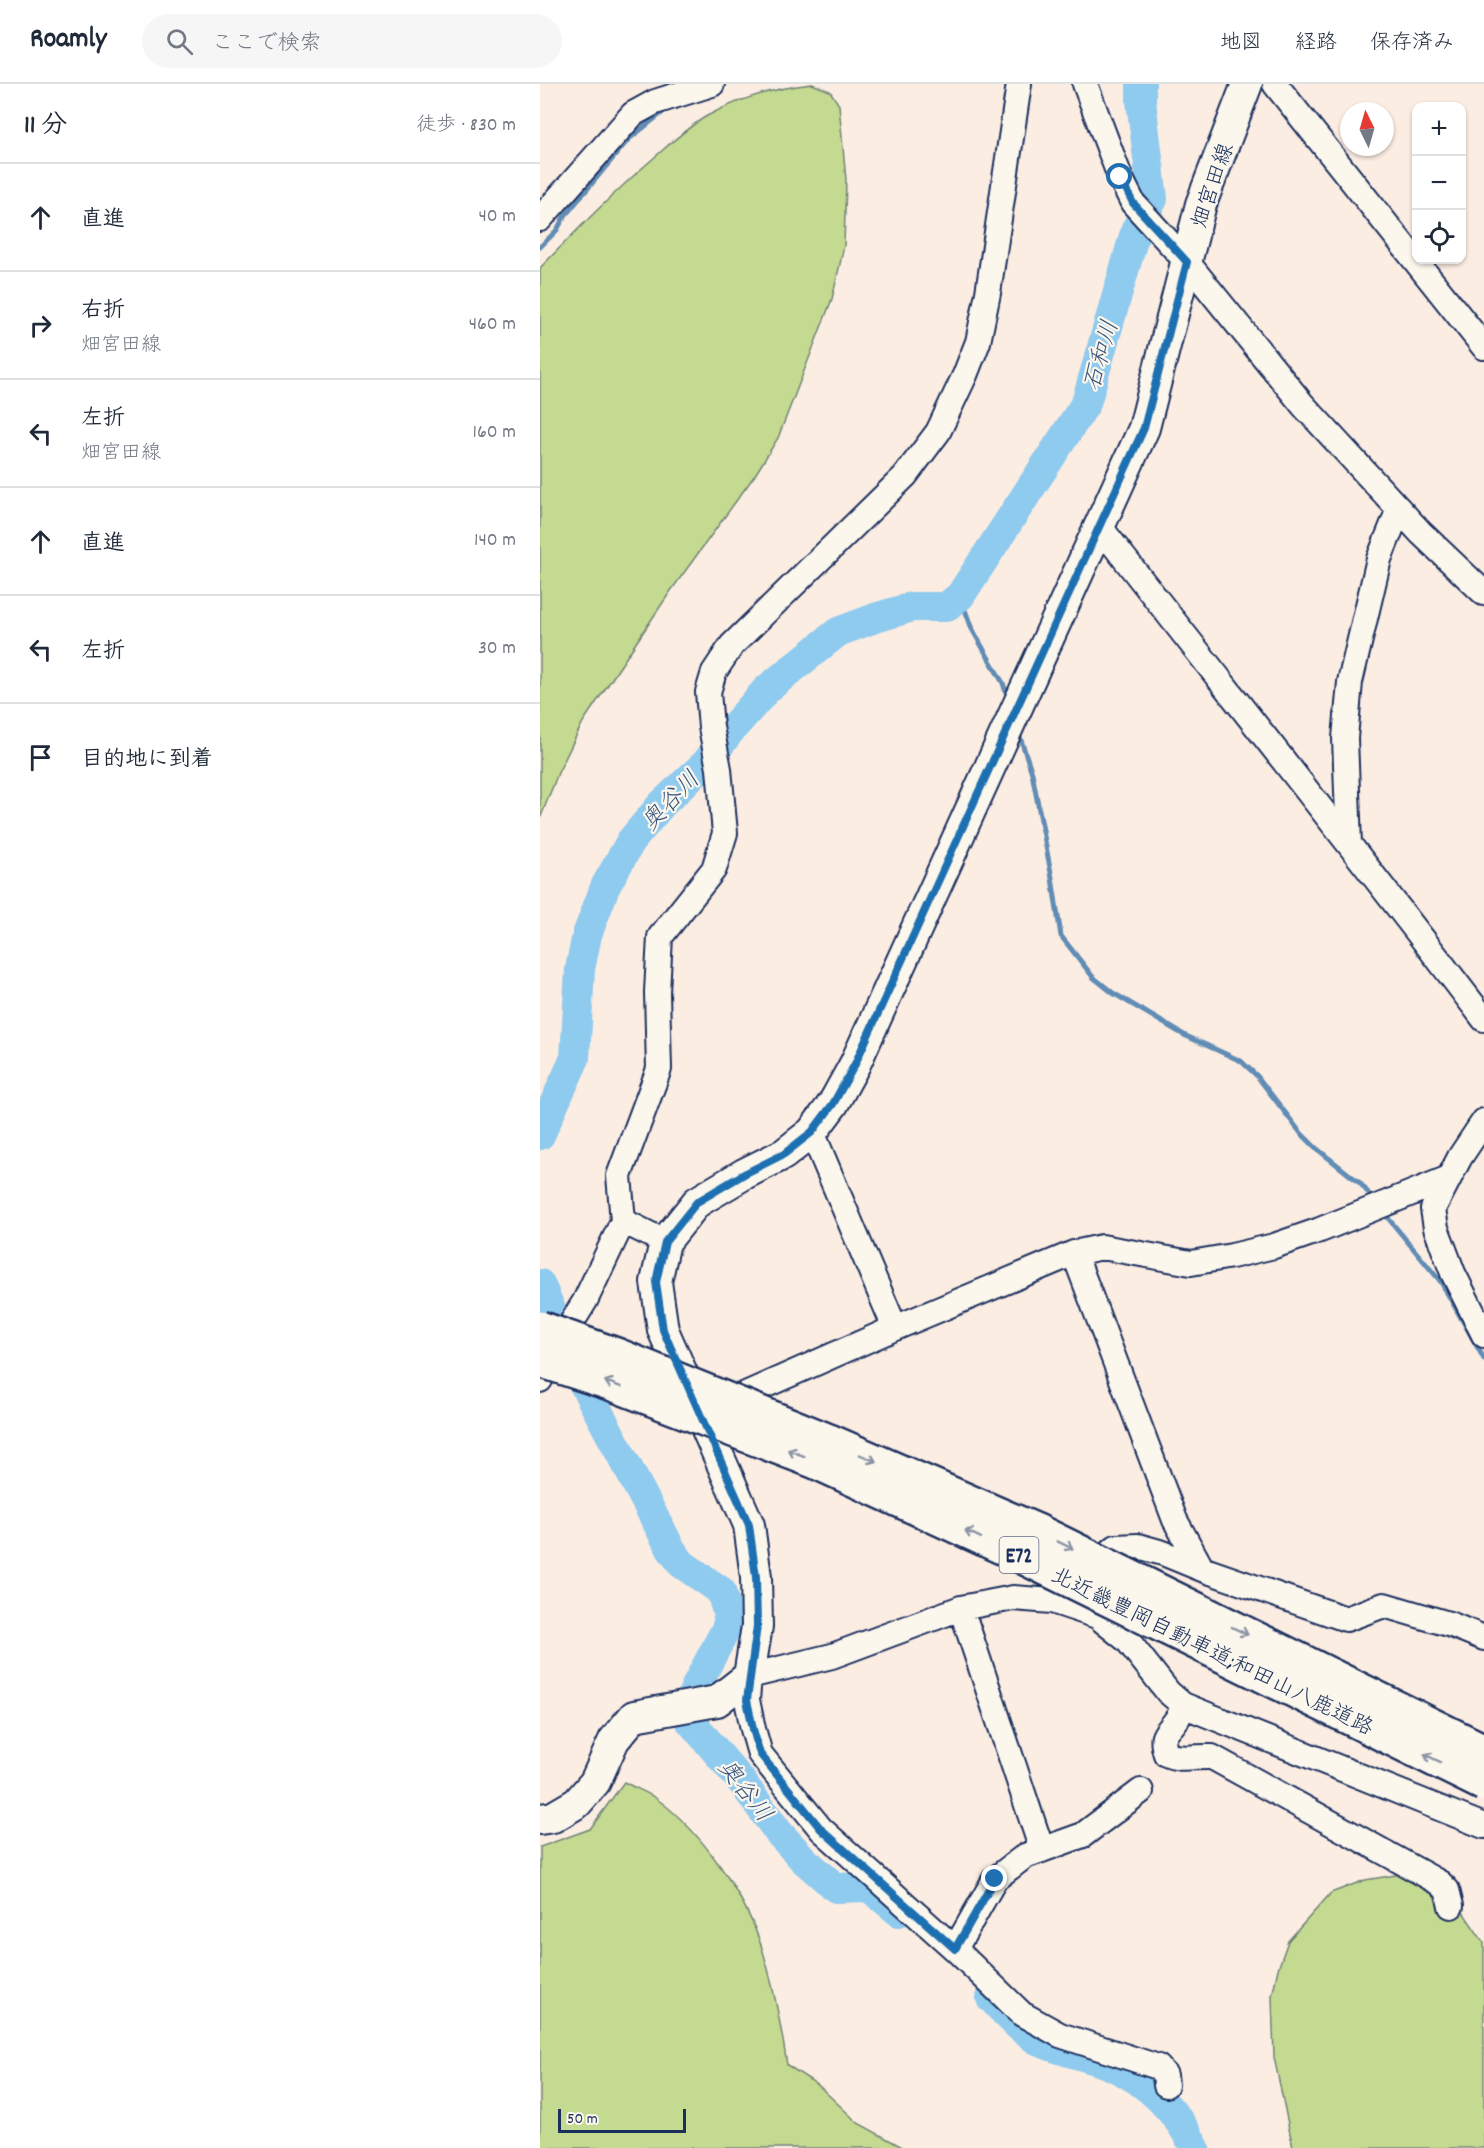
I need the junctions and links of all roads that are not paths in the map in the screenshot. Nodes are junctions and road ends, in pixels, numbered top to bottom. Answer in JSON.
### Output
{"nodes":[{"id":1,"x":712,"y":84,"type":"edge"},
{"id":2,"x":1019,"y":84,"type":"edge"},
{"id":3,"x":1085,"y":84,"type":"edge"},
{"id":4,"x":1247,"y":84,"type":"edge"},
{"id":5,"x":1275,"y":84,"type":"edge"},
{"id":6,"x":540,"y":219,"type":"edge"},
{"id":7,"x":1187,"y":262,"type":"junction"},
{"id":8,"x":1484,"y":347,"type":"edge"},
{"id":9,"x":1399,"y":508,"type":"junction"},
{"id":10,"x":1100,"y":527,"type":"junction"},
{"id":11,"x":1484,"y":593,"type":"edge"},
{"id":12,"x":1349,"y":844,"type":"junction"},
{"id":13,"x":1484,"y":1019,"type":"edge"},
{"id":14,"x":1484,"y":1121,"type":"edge"},
{"id":15,"x":812,"y":1132,"type":"junction"},
{"id":16,"x":1449,"y":1178,"type":"junction"},
{"id":17,"x":623,"y":1221,"type":"junction"},
{"id":18,"x":665,"y":1242,"type":"junction"},
{"id":19,"x":1074,"y":1253,"type":"junction"},
{"id":20,"x":540,"y":1328,"type":"edge"},
{"id":21,"x":895,"y":1328,"type":"junction"},
{"id":22,"x":1484,"y":1335,"type":"edge"},
{"id":23,"x":540,"y":1360,"type":"edge"},
{"id":24,"x":540,"y":1380,"type":"edge"},
{"id":25,"x":699,"y":1415,"type":"junction"},
{"id":26,"x":1202,"y":1569,"type":"junction"},
{"id":27,"x":1052,"y":1601,"type":"junction"},
{"id":28,"x":961,"y":1608,"type":"junction"},
{"id":29,"x":1484,"y":1638,"type":"edge"},
{"id":30,"x":750,"y":1676,"type":"junction"},
{"id":31,"x":1183,"y":1705,"type":"junction"},
{"id":32,"x":1484,"y":1752,"type":"edge"},
{"id":33,"x":1484,"y":1784,"type":"edge"},
{"id":34,"x":1141,"y":1791,"type":"dead end"},
{"id":35,"x":540,"y":1819,"type":"edge"},
{"id":36,"x":1484,"y":1826,"type":"edge"},
{"id":37,"x":1042,"y":1850,"type":"junction"},
{"id":38,"x":1451,"y":1906,"type":"dead end"},
{"id":39,"x":955,"y":1949,"type":"junction"},
{"id":40,"x":1166,"y":2085,"type":"dead end"}],
"edges":[{"from":1,"to":6,"type":"street"},
{"from":2,"to":17,"type":"street"},
{"from":3,"to":7,"type":"street"},
{"from":4,"to":7,"type":"main road","name":"畑宮田線"},
{"from":5,"to":8,"type":"street"},
{"from":7,"to":9,"type":"street"},
{"from":7,"to":10,"type":"main road","name":"畑宮田線"},
{"from":9,"to":11,"type":"street"},
{"from":9,"to":12,"type":"street"},
{"from":10,"to":12,"type":"street"},
{"from":10,"to":15,"type":"main road","name":"畑宮田線"},
{"from":12,"to":13,"type":"street"},
{"from":14,"to":16,"type":"street"},
{"from":15,"to":18,"type":"main road","name":"畑宮田線"},
{"from":15,"to":21,"type":"street"},
{"from":16,"to":19,"type":"street"},
{"from":16,"to":22,"type":"street"},
{"from":17,"to":18,"type":"street"},
{"from":17,"to":24,"type":"street"},
{"from":18,"to":25,"type":"main road","name":"畑宮田線"},
{"from":19,"to":21,"type":"street"},
{"from":19,"to":26,"type":"street"},
{"from":20,"to":32,"type":"highway","name":"北近畿豊岡自動車道;和田山八鹿道路","number":"E72","one_way":true,"bridge":true},
{"from":21,"to":25,"type":"street"},
{"from":33,"to":23,"type":"highway","name":"北近畿豊岡自動車道;和田山八鹿道路","number":"E72","one_way":true,"bridge":true},
{"from":25,"to":30,"type":"main road","name":"畑宮田線"},
{"from":26,"to":27,"type":"street"},
{"from":26,"to":29,"type":"street"},
{"from":27,"to":28,"type":"street"},
{"from":27,"to":31,"type":"street"},
{"from":28,"to":30,"type":"street"},
{"from":28,"to":37,"type":"street"},
{"from":30,"to":35,"type":"main road"},
{"from":30,"to":39,"type":"street"},
{"from":31,"to":36,"type":"street"},
{"from":31,"to":38,"type":"street"},
{"from":34,"to":37,"type":"street"},
{"from":37,"to":39,"type":"street"},
{"from":39,"to":40,"type":"street"}]}
